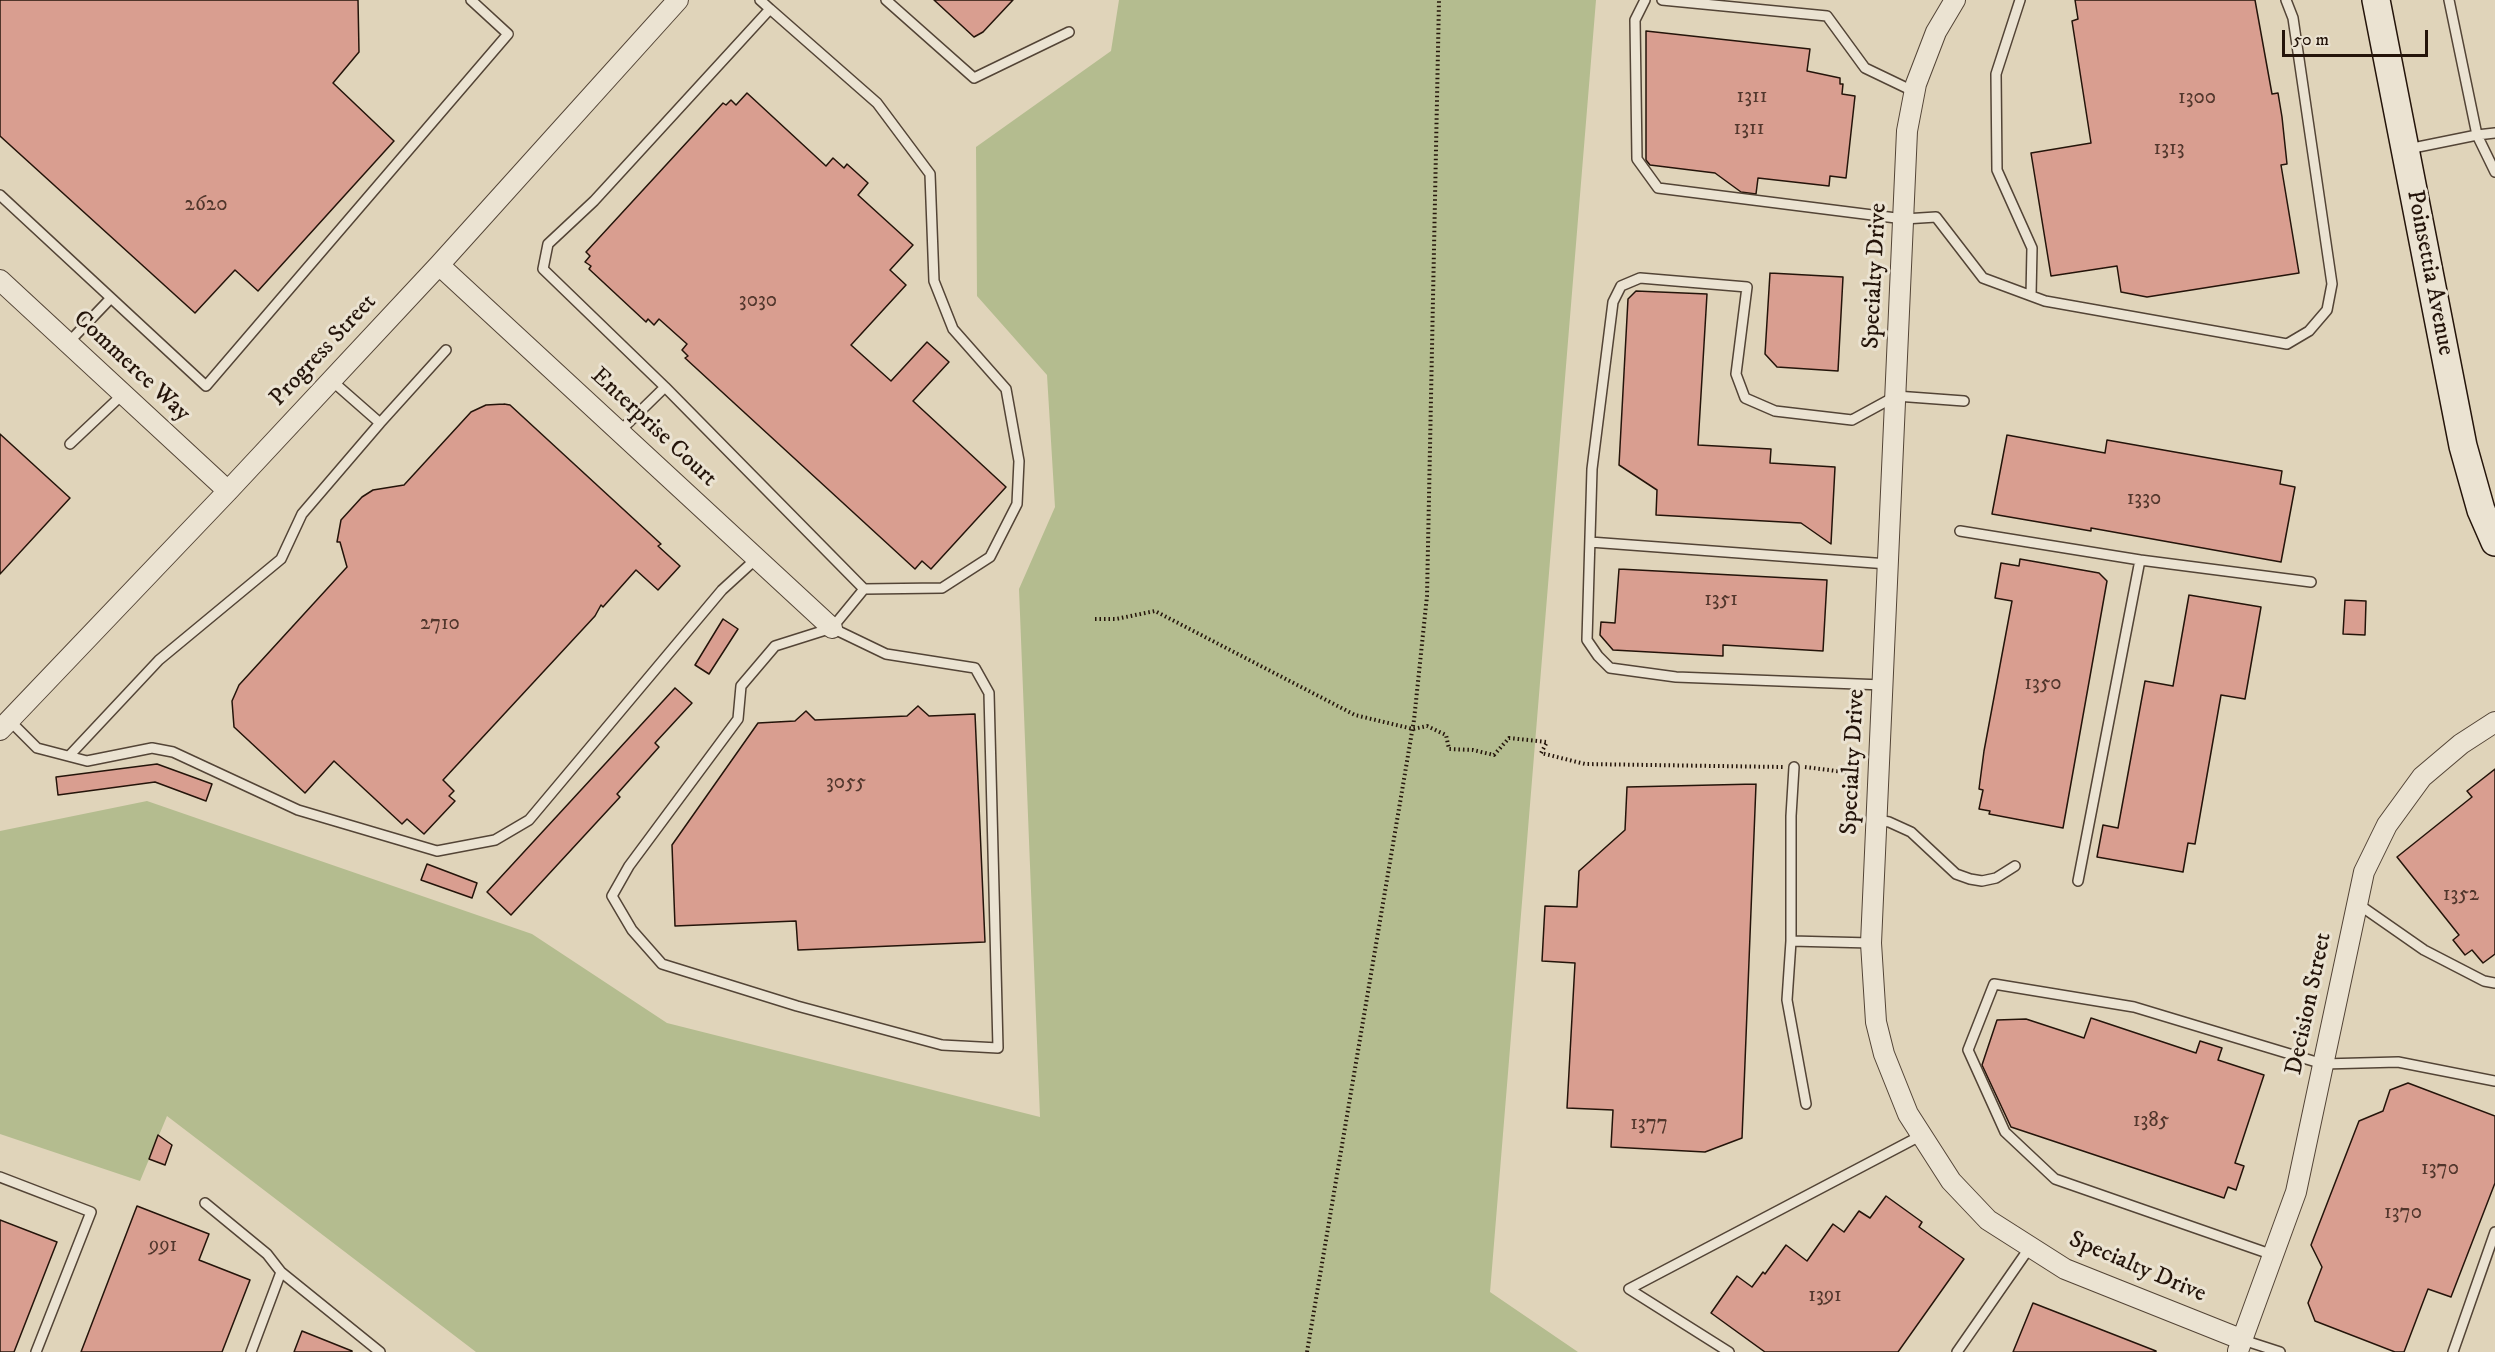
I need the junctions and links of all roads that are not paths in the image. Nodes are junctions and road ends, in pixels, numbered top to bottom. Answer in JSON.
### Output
{"nodes":[{"id":1,"x":471,"y":0,"type":"edge"},
{"id":2,"x":678,"y":0,"type":"edge"},
{"id":3,"x":760,"y":0,"type":"edge"},
{"id":4,"x":886,"y":0,"type":"edge"},
{"id":5,"x":1645,"y":0,"type":"edge"},
{"id":6,"x":1662,"y":0,"type":"edge"},
{"id":7,"x":1955,"y":0,"type":"edge"},
{"id":8,"x":2020,"y":0,"type":"edge"},
{"id":9,"x":2286,"y":0,"type":"edge"},
{"id":10,"x":2376,"y":0,"type":"edge"},
{"id":11,"x":2449,"y":0,"type":"edge"},
{"id":12,"x":770,"y":9,"type":"junction"},
{"id":13,"x":1069,"y":33,"type":"dead end"},
{"id":14,"x":1915,"y":92,"type":"junction"},
{"id":15,"x":2495,"y":133,"type":"edge"},
{"id":16,"x":2477,"y":135,"type":"junction"},
{"id":17,"x":2405,"y":150,"type":"junction"},
{"id":18,"x":2495,"y":172,"type":"edge"},
{"id":19,"x":0,"y":195,"type":"edge"},
{"id":20,"x":1904,"y":219,"type":"junction"},
{"id":21,"x":439,"y":265,"type":"junction"},
{"id":22,"x":0,"y":280,"type":"edge"},
{"id":23,"x":2031,"y":296,"type":"junction"},
{"id":24,"x":111,"y":298,"type":"junction"},
{"id":25,"x":68,"y":343,"type":"junction"},
{"id":26,"x":446,"y":350,"type":"dead end"},
{"id":27,"x":332,"y":380,"type":"junction"},
{"id":28,"x":664,"y":387,"type":"junction"},
{"id":29,"x":123,"y":394,"type":"junction"},
{"id":30,"x":1896,"y":396,"type":"junction"},
{"id":31,"x":1964,"y":401,"type":"dead end"},
{"id":32,"x":380,"y":423,"type":"junction"},
{"id":33,"x":619,"y":432,"type":"junction"},
{"id":34,"x":70,"y":444,"type":"dead end"},
{"id":35,"x":228,"y":491,"type":"junction"},
{"id":36,"x":1960,"y":531,"type":"dead end"},
{"id":37,"x":1590,"y":542,"type":"junction"},
{"id":38,"x":2495,"y":542,"type":"edge"},
{"id":39,"x":757,"y":558,"type":"junction"},
{"id":40,"x":2140,"y":560,"type":"junction"},
{"id":41,"x":1888,"y":564,"type":"junction"},
{"id":42,"x":2311,"y":582,"type":"dead end"},
{"id":43,"x":864,"y":589,"type":"junction"},
{"id":44,"x":832,"y":628,"type":"junction"},
{"id":45,"x":1883,"y":685,"type":"junction"},
{"id":46,"x":2495,"y":722,"type":"edge"},
{"id":47,"x":4,"y":725,"type":"edge"},
{"id":48,"x":69,"y":756,"type":"junction"},
{"id":49,"x":1794,"y":767,"type":"road end"},
{"id":50,"x":1877,"y":820,"type":"junction"},
{"id":51,"x":2015,"y":866,"type":"dead end"},
{"id":52,"x":2078,"y":881,"type":"dead end"},
{"id":53,"x":2358,"y":904,"type":"junction"},
{"id":54,"x":1791,"y":941,"type":"junction"},
{"id":55,"x":1871,"y":943,"type":"junction"},
{"id":56,"x":2495,"y":983,"type":"edge"},
{"id":57,"x":2323,"y":1064,"type":"junction"},
{"id":58,"x":2495,"y":1081,"type":"edge"},
{"id":59,"x":1806,"y":1104,"type":"dead end"},
{"id":60,"x":1922,"y":1135,"type":"junction"},
{"id":61,"x":0,"y":1177,"type":"edge"},
{"id":62,"x":205,"y":1203,"type":"dead end"},
{"id":63,"x":2495,"y":1232,"type":"edge"},
{"id":64,"x":2030,"y":1247,"type":"junction"},
{"id":65,"x":2273,"y":1255,"type":"junction"},
{"id":66,"x":281,"y":1272,"type":"junction"},
{"id":67,"x":2240,"y":1346,"type":"edge"},
{"id":68,"x":36,"y":1352,"type":"edge"},
{"id":69,"x":251,"y":1352,"type":"edge"},
{"id":70,"x":380,"y":1352,"type":"edge"},
{"id":71,"x":1729,"y":1352,"type":"edge"},
{"id":72,"x":1957,"y":1352,"type":"edge"},
{"id":73,"x":2280,"y":1352,"type":"edge"},
{"id":74,"x":2452,"y":1352,"type":"edge"}],
"edges":[{"from":1,"to":24,"type":"lane"},
{"from":2,"to":21,"type":"street","name":"Progress Street"},
{"from":3,"to":12,"type":"lane"},
{"from":4,"to":13,"type":"lane"},
{"from":5,"to":20,"type":"lane"},
{"from":6,"to":14,"type":"lane"},
{"from":7,"to":14,"type":"street","name":"Specialty Drive"},
{"from":8,"to":23,"type":"lane"},
{"from":9,"to":23,"type":"lane"},
{"from":10,"to":17,"type":"main road","name":"Poinsettia Avenue"},
{"from":11,"to":16,"type":"lane"},
{"from":12,"to":28,"type":"lane"},
{"from":12,"to":43,"type":"lane"},
{"from":14,"to":20,"type":"street","name":"Specialty Drive"},
{"from":15,"to":16,"type":"lane"},
{"from":16,"to":17,"type":"lane"},
{"from":16,"to":18,"type":"lane"},
{"from":17,"to":38,"type":"main road","name":"Poinsettia Avenue"},
{"from":19,"to":24,"type":"lane"},
{"from":20,"to":23,"type":"lane"},
{"from":20,"to":30,"type":"street","name":"Specialty Drive"},
{"from":21,"to":27,"type":"street","name":"Progress Street"},
{"from":21,"to":33,"type":"street","name":"Enterprise Court"},
{"from":22,"to":25,"type":"street","name":"Commerce Way"},
{"from":24,"to":25,"type":"lane"},
{"from":25,"to":29,"type":"street","name":"Commerce Way"},
{"from":26,"to":32,"type":"lane"},
{"from":27,"to":32,"type":"lane"},
{"from":27,"to":35,"type":"street","name":"Progress Street"},
{"from":28,"to":33,"type":"lane"},
{"from":28,"to":43,"type":"lane"},
{"from":29,"to":34,"type":"lane"},
{"from":29,"to":35,"type":"street","name":"Commerce Way"},
{"from":30,"to":31,"type":"lane"},
{"from":30,"to":37,"type":"lane"},
{"from":30,"to":41,"type":"street","name":"Specialty Drive"},
{"from":32,"to":48,"type":"lane"},
{"from":33,"to":39,"type":"street","name":"Enterprise Court"},
{"from":35,"to":47,"type":"street","name":"Progress Street"},
{"from":36,"to":40,"type":"lane"},
{"from":37,"to":41,"type":"lane"},
{"from":37,"to":45,"type":"lane"},
{"from":39,"to":44,"type":"street","name":"Enterprise Court"},
{"from":39,"to":48,"type":"lane"},
{"from":40,"to":42,"type":"lane"},
{"from":40,"to":52,"type":"lane"},
{"from":41,"to":45,"type":"street","name":"Specialty Drive"},
{"from":43,"to":44,"type":"lane"},
{"from":44,"to":44,"type":"lane"},
{"from":45,"to":50,"type":"street","name":"Specialty Drive"},
{"from":46,"to":53,"type":"street","name":"Decision Street"},
{"from":47,"to":48,"type":"lane"},
{"from":49,"to":54,"type":"lane"},
{"from":50,"to":51,"type":"lane"},
{"from":50,"to":55,"type":"street","name":"Specialty Drive"},
{"from":53,"to":56,"type":"lane"},
{"from":53,"to":57,"type":"street","name":"Decision Street"},
{"from":54,"to":55,"type":"lane"},
{"from":54,"to":59,"type":"lane"},
{"from":55,"to":60,"type":"street","name":"Specialty Drive"},
{"from":57,"to":58,"type":"lane"},
{"from":57,"to":65,"type":"street","name":"Decision Street"},
{"from":57,"to":65,"type":"lane"},
{"from":60,"to":64,"type":"street","name":"Specialty Drive"},
{"from":60,"to":71,"type":"lane"},
{"from":61,"to":68,"type":"lane"},
{"from":62,"to":66,"type":"lane"},
{"from":63,"to":74,"type":"lane"},
{"from":64,"to":67,"type":"street","name":"Specialty Drive"},
{"from":64,"to":72,"type":"lane"},
{"from":65,"to":67,"type":"street","name":"Decision Street"},
{"from":66,"to":69,"type":"lane"},
{"from":66,"to":70,"type":"lane"},
{"from":67,"to":73,"type":"lane"}]}
